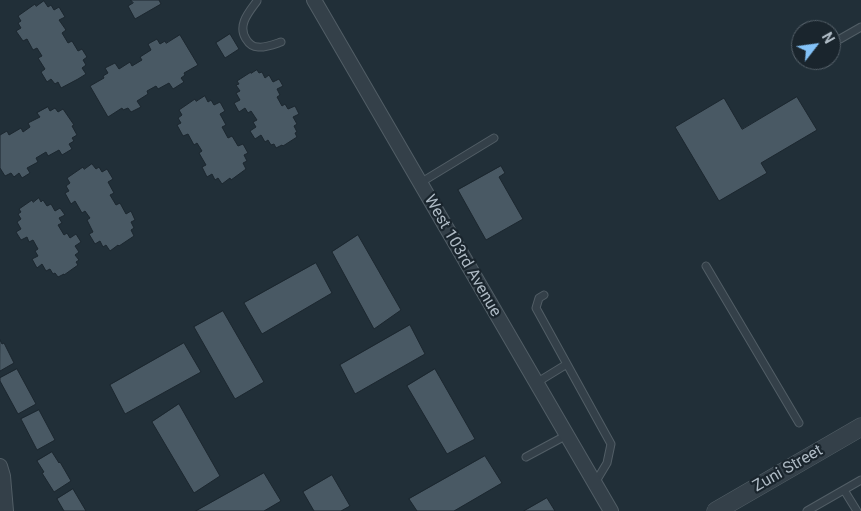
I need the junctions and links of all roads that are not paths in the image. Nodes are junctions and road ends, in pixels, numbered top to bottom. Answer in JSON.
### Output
{"nodes":[{"id":1,"x":314,"y":0,"type":"edge"},
{"id":2,"x":257,"y":1,"type":"edge"},
{"id":3,"x":861,"y":27,"type":"edge"},
{"id":4,"x":841,"y":38,"type":"edge"},
{"id":5,"x":281,"y":42,"type":"dead end"},
{"id":6,"x":494,"y":138,"type":"dead end"},
{"id":7,"x":420,"y":184,"type":"junction"},
{"id":8,"x":706,"y":266,"type":"dead end"},
{"id":9,"x":544,"y":295,"type":"dead end"},
{"id":10,"x":567,"y":364,"type":"junction"},
{"id":11,"x":536,"y":383,"type":"junction"},
{"id":12,"x":800,"y":423,"type":"dead end"},
{"id":13,"x":861,"y":427,"type":"edge"},
{"id":14,"x":566,"y":435,"type":"junction"},
{"id":15,"x":526,"y":458,"type":"dead end"},
{"id":16,"x":0,"y":466,"type":"edge"},
{"id":17,"x":861,"y":480,"type":"edge"},
{"id":18,"x":595,"y":483,"type":"junction"},
{"id":19,"x":844,"y":490,"type":"junction"},
{"id":20,"x":724,"y":509,"type":"edge"},
{"id":21,"x":810,"y":510,"type":"edge"},
{"id":22,"x":6,"y":511,"type":"edge"},
{"id":23,"x":611,"y":511,"type":"edge"},
{"id":24,"x":856,"y":511,"type":"edge"}],
"edges":[{"from":1,"to":7,"type":"street","name":"West 103rd Avenue"},
{"from":2,"to":5,"type":"lane"},
{"from":3,"to":4,"type":"lane"},
{"from":6,"to":7,"type":"lane"},
{"from":7,"to":11,"type":"street","name":"West 103rd Avenue"},
{"from":8,"to":12,"type":"lane"},
{"from":9,"to":10,"type":"lane"},
{"from":10,"to":11,"type":"lane"},
{"from":10,"to":18,"type":"lane"},
{"from":11,"to":14,"type":"street","name":"West 103rd Avenue"},
{"from":13,"to":20,"type":"street","name":"Zuni Street"},
{"from":14,"to":15,"type":"lane"},
{"from":14,"to":18,"type":"street","name":"West 103rd Avenue"},
{"from":16,"to":22,"type":"street"},
{"from":17,"to":19,"type":"lane"},
{"from":18,"to":23,"type":"street","name":"West 103rd Avenue"},
{"from":19,"to":21,"type":"lane"},
{"from":19,"to":24,"type":"lane"}]}
